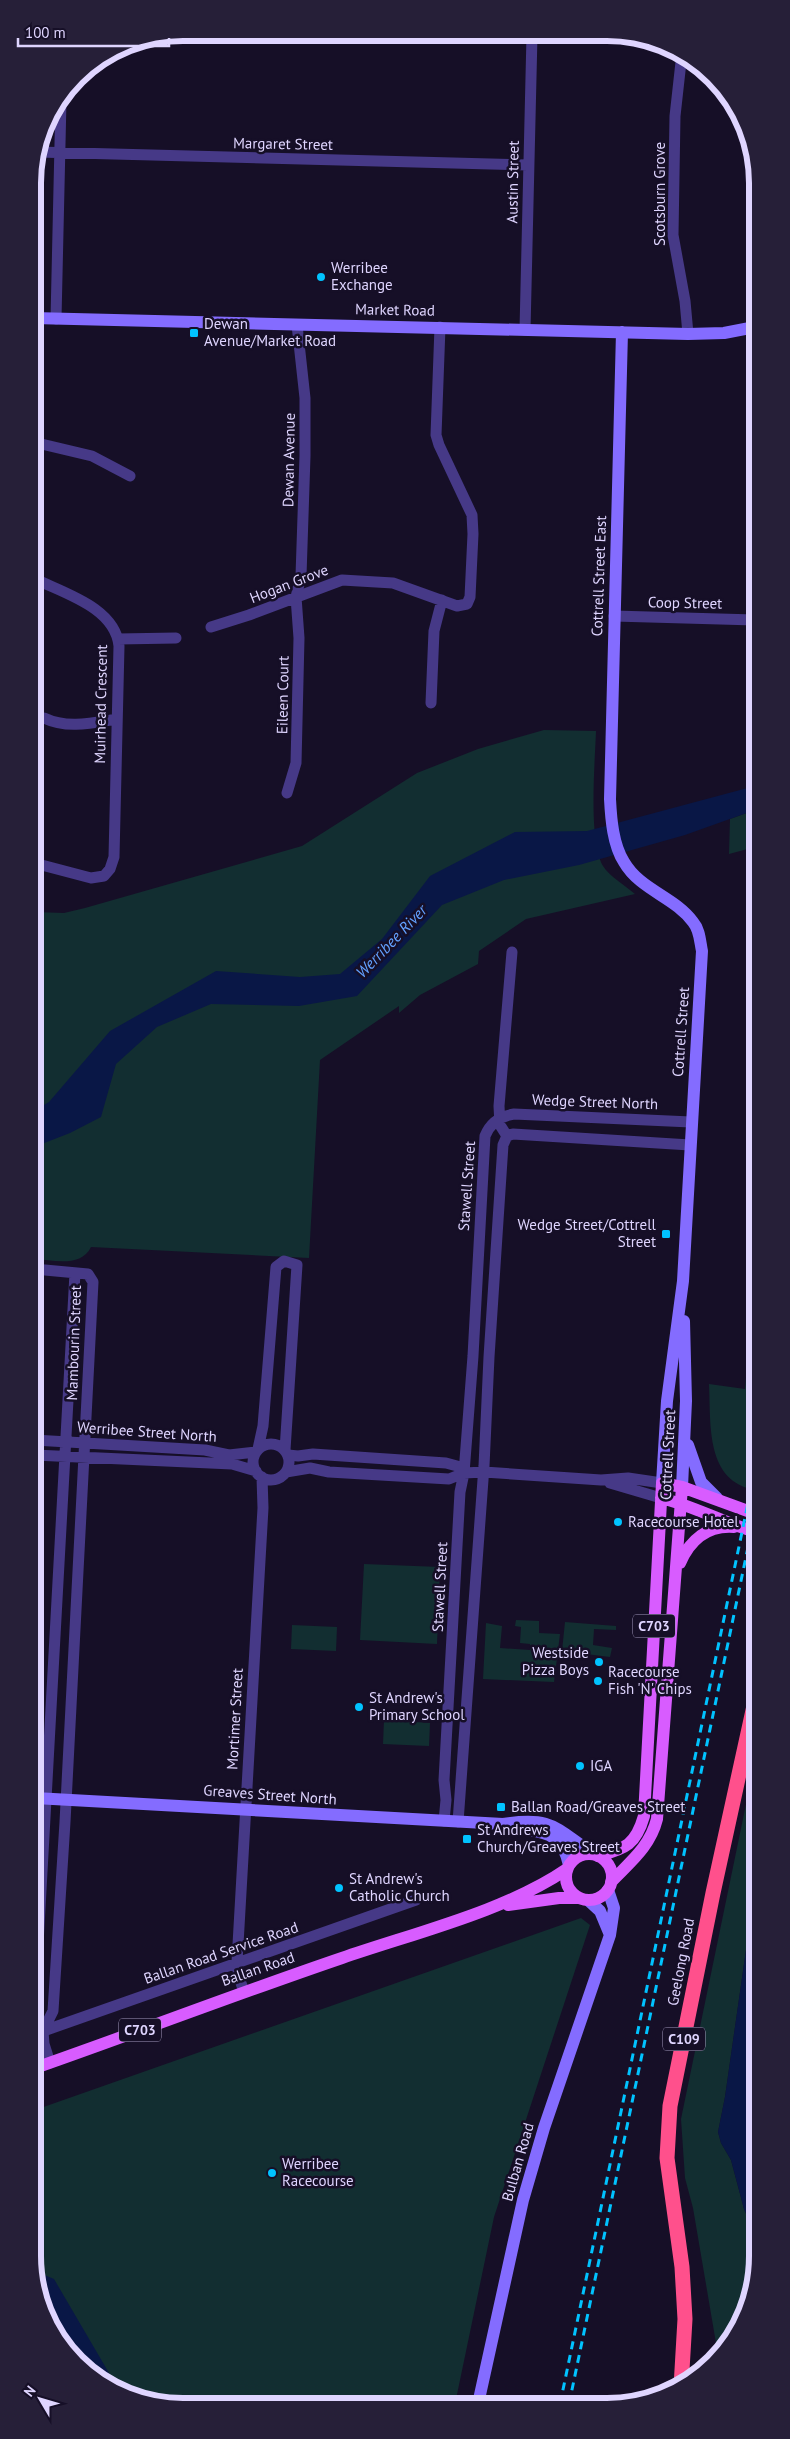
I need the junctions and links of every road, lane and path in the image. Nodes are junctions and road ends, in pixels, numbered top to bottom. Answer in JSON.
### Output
{"nodes":[{"id":1,"x":532,"y":41,"type":"edge"},
{"id":2,"x":681,"y":62,"type":"edge"},
{"id":3,"x":61,"y":111,"type":"edge"},
{"id":4,"x":45,"y":152,"type":"edge"},
{"id":5,"x":60,"y":153,"type":"junction"},
{"id":6,"x":528,"y":165,"type":"junction"},
{"id":7,"x":42,"y":318,"type":"edge"},
{"id":8,"x":56,"y":319,"type":"junction"},
{"id":9,"x":296,"y":325,"type":"junction"},
{"id":10,"x":440,"y":327,"type":"junction"},
{"id":11,"x":749,"y":328,"type":"edge"},
{"id":12,"x":525,"y":330,"type":"junction"},
{"id":13,"x":622,"y":332,"type":"junction"},
{"id":14,"x":688,"y":334,"type":"junction"},
{"id":15,"x":42,"y":444,"type":"edge"},
{"id":16,"x":130,"y":476,"type":"dead end"},
{"id":17,"x":42,"y":582,"type":"edge"},
{"id":18,"x":296,"y":597,"type":"junction"},
{"id":19,"x":442,"y":600,"type":"junction"},
{"id":20,"x":614,"y":616,"type":"junction"},
{"id":21,"x":749,"y":620,"type":"edge"},
{"id":22,"x":211,"y":627,"type":"dead end"},
{"id":23,"x":176,"y":638,"type":"dead end"},
{"id":24,"x":118,"y":639,"type":"junction"},
{"id":25,"x":430,"y":703,"type":"dead end"},
{"id":26,"x":44,"y":718,"type":"dead end"},
{"id":27,"x":117,"y":719,"type":"junction"},
{"id":28,"x":287,"y":793,"type":"dead end"},
{"id":29,"x":612,"y":821,"type":"joint"},
{"id":30,"x":42,"y":865,"type":"edge"},
{"id":31,"x":512,"y":952,"type":"dead end"},
{"id":32,"x":500,"y":1118,"type":"junction"},
{"id":33,"x":691,"y":1122,"type":"junction"},
{"id":34,"x":508,"y":1136,"type":"junction"},
{"id":35,"x":690,"y":1144,"type":"junction"},
{"id":36,"x":41,"y":1270,"type":"edge"},
{"id":37,"x":75,"y":1273,"type":"junction"},
{"id":38,"x":683,"y":1281,"type":"junction"},
{"id":39,"x":477,"y":1290,"type":"junction"},
{"id":40,"x":493,"y":1292,"type":"junction"},
{"id":41,"x":473,"y":1356,"type":"junction"},
{"id":42,"x":489,"y":1357,"type":"junction"},
{"id":43,"x":685,"y":1430,"type":"junction"},
{"id":44,"x":41,"y":1440,"type":"edge"},
{"id":45,"x":65,"y":1442,"type":"junction"},
{"id":46,"x":85,"y":1443,"type":"junction"},
{"id":47,"x":257,"y":1451,"type":"junction"},
{"id":48,"x":286,"y":1453,"type":"junction"},
{"id":49,"x":41,"y":1456,"type":"edge"},
{"id":50,"x":65,"y":1457,"type":"junction"},
{"id":51,"x":84,"y":1458,"type":"junction"},
{"id":52,"x":286,"y":1472,"type":"junction"},
{"id":53,"x":484,"y":1472,"type":"junction"},
{"id":54,"x":464,"y":1473,"type":"junction"},
{"id":55,"x":259,"y":1474,"type":"junction"},
{"id":56,"x":276,"y":1479,"type":"junction"},
{"id":57,"x":601,"y":1480,"type":"junction"},
{"id":58,"x":662,"y":1483,"type":"junction"},
{"id":59,"x":682,"y":1487,"type":"junction"},
{"id":60,"x":661,"y":1498,"type":"junction"},
{"id":61,"x":721,"y":1501,"type":"junction"},
{"id":62,"x":682,"y":1503,"type":"junction"},
{"id":63,"x":262,"y":1508,"type":"junction"},
{"id":64,"x":748,"y":1511,"type":"edge"},
{"id":65,"x":739,"y":1527,"type":"junction"},
{"id":66,"x":748,"y":1530,"type":"edge"},
{"id":67,"x":676,"y":1576,"type":"junction"},
{"id":68,"x":664,"y":1728,"type":"junction"},
{"id":69,"x":748,"y":1731,"type":"edge"},
{"id":70,"x":646,"y":1754,"type":"junction"},
{"id":71,"x":41,"y":1781,"type":"edge"},
{"id":72,"x":41,"y":1798,"type":"edge"},
{"id":73,"x":66,"y":1800,"type":"junction"},
{"id":74,"x":245,"y":1810,"type":"junction"},
{"id":75,"x":444,"y":1821,"type":"junction"},
{"id":76,"x":458,"y":1822,"type":"junction"},
{"id":77,"x":503,"y":1824,"type":"junction"},
{"id":78,"x":596,"y":1855,"type":"junction"},
{"id":79,"x":568,"y":1867,"type":"junction"},
{"id":80,"x":609,"y":1886,"type":"junction"},
{"id":81,"x":584,"y":1899,"type":"junction"},
{"id":82,"x":416,"y":1900,"type":"dead end"},
{"id":83,"x":494,"y":1907,"type":"junction"},
{"id":84,"x":610,"y":1935,"type":"junction"},
{"id":85,"x":237,"y":1962,"type":"junction"},
{"id":86,"x":244,"y":1991,"type":"junction"},
{"id":87,"x":41,"y":2029,"type":"edge"},
{"id":88,"x":41,"y":2031,"type":"edge"},
{"id":89,"x":41,"y":2037,"type":"edge"},
{"id":90,"x":50,"y":2063,"type":"junction"},
{"id":91,"x":41,"y":2066,"type":"edge"},
{"id":92,"x":682,"y":2377,"type":"edge"},
{"id":93,"x":479,"y":2398,"type":"edge"}],
"edges":[{"from":1,"to":6,"type":"street","name":"Austin Street"},
{"from":2,"to":14,"type":"street","name":"Scotsburn Grove"},
{"from":3,"to":5,"type":"street"},
{"from":4,"to":5,"type":"street","name":"Margaret Street"},
{"from":5,"to":6,"type":"street","name":"Margaret Street"},
{"from":5,"to":8,"type":"street"},
{"from":6,"to":12,"type":"street","name":"Austin Street"},
{"from":7,"to":8,"type":"street","name":"Market Road"},
{"from":8,"to":9,"type":"street","name":"Market Road"},
{"from":9,"to":10,"type":"street","name":"Market Road"},
{"from":9,"to":18,"type":"street","name":"Dewan Avenue"},
{"from":10,"to":12,"type":"street","name":"Market Road"},
{"from":10,"to":19,"type":"street","name":"Hogan Grove"},
{"from":11,"to":14,"type":"street","name":"Market Road"},
{"from":12,"to":13,"type":"street","name":"Market Road"},
{"from":13,"to":14,"type":"street","name":"Market Road"},
{"from":13,"to":20,"type":"street","name":"Cottrell Street East"},
{"from":15,"to":16,"type":"street"},
{"from":17,"to":24,"type":"street","name":"Muirhead Crescent"},
{"from":18,"to":19,"type":"street","name":"Hogan Grove"},
{"from":18,"to":22,"type":"street","name":"Hogan Grove"},
{"from":18,"to":28,"type":"street","name":"Eileen Court"},
{"from":19,"to":25,"type":"street"},
{"from":20,"to":21,"type":"street","name":"Coop Street"},
{"from":20,"to":29,"type":"street","name":"Cottrell Street East"},
{"from":23,"to":24,"type":"street"},
{"from":24,"to":27,"type":"street","name":"Muirhead Crescent"},
{"from":26,"to":27,"type":"street"},
{"from":27,"to":30,"type":"street","name":"Muirhead Crescent"},
{"from":29,"to":33,"type":"street","name":"Cottrell Street"},
{"from":31,"to":32,"type":"street"},
{"from":32,"to":33,"type":"street","name":"Wedge Street North"},
{"from":32,"to":34,"type":"street"},
{"from":32,"to":39,"type":"street","name":"Stawell Street"},
{"from":33,"to":35,"type":"street","name":"Cottrell Street"},
{"from":34,"to":35,"type":"street"},
{"from":34,"to":40,"type":"street"},
{"from":35,"to":38,"type":"street","name":"Cottrell Street"},
{"from":36,"to":37,"type":"street"},
{"from":37,"to":45,"type":"street","name":"Mambourin Street"},
{"from":37,"to":46,"type":"street","name":"Mambourin Street"},
{"from":38,"to":43,"type":"street","name":"Cottrell Street"},
{"from":38,"to":58,"type":"street","name":"Cottrell Street"},
{"from":39,"to":40,"type":"street"},
{"from":39,"to":41,"type":"street","name":"Stawell Street"},
{"from":40,"to":42,"type":"street"},
{"from":41,"to":42,"type":"street"},
{"from":41,"to":54,"type":"street","name":"Stawell Street"},
{"from":42,"to":53,"type":"street"},
{"from":43,"to":59,"type":"street","name":"Cottrell Street"},
{"from":43,"to":61,"type":"street"},
{"from":44,"to":45,"type":"street","name":"Werribee Street North"},
{"from":45,"to":46,"type":"street","name":"Werribee Street North"},
{"from":45,"to":50,"type":"street","name":"Mambourin Street"},
{"from":46,"to":47,"type":"street","name":"Werribee Street North"},
{"from":46,"to":51,"type":"street","name":"Mambourin Street"},
{"from":47,"to":48,"type":"street"},
{"from":47,"to":48,"type":"street"},
{"from":47,"to":55,"type":"street"},
{"from":48,"to":52,"type":"street"},
{"from":48,"to":54,"type":"street"},
{"from":49,"to":50,"type":"street","name":"Werribee Street North"},
{"from":50,"to":51,"type":"street","name":"Werribee Street North"},
{"from":50,"to":71,"type":"street","name":"Mambourin Street"},
{"from":51,"to":55,"type":"street","name":"Werribee Street North"},
{"from":51,"to":73,"type":"street","name":"Mambourin Street"},
{"from":52,"to":54,"type":"street"},
{"from":52,"to":56,"type":"street"},
{"from":53,"to":54,"type":"street"},
{"from":53,"to":57,"type":"street"},
{"from":53,"to":76,"type":"street"},
{"from":54,"to":75,"type":"street","name":"Stawell Street"},
{"from":55,"to":56,"type":"street"},
{"from":55,"to":63,"type":"street","name":"Mortimer Street"},
{"from":56,"to":63,"type":"street","name":"Mortimer Street"},
{"from":57,"to":58,"type":"street"},
{"from":57,"to":60,"type":"street"},
{"from":58,"to":59,"type":"main road"},
{"from":58,"to":60,"type":"main road","name":"Cottrell Street","number":"C703"},
{"from":59,"to":61,"type":"main road"},
{"from":59,"to":62,"type":"main road","name":"Cottrell Street"},
{"from":60,"to":62,"type":"main road"},
{"from":60,"to":70,"type":"main road","name":"Cottrell Street","number":"C703"},
{"from":61,"to":64,"type":"main road"},
{"from":62,"to":65,"type":"main road"},
{"from":62,"to":67,"type":"main road","name":"Cottrell Street"},
{"from":63,"to":74,"type":"street","name":"Mortimer Street"},
{"from":65,"to":66,"type":"main road","number":"C703"},
{"from":65,"to":67,"type":"main road","number":"C703"},
{"from":67,"to":68,"type":"main road","name":"Cottrell Street","number":"C703"},
{"from":68,"to":70,"type":"main road"},
{"from":68,"to":80,"type":"main road","name":"Cottrell Street","number":"C703"},
{"from":69,"to":92,"type":"highway","name":"Geelong Road","number":"C109"},
{"from":70,"to":78,"type":"main road","name":"Cottrell Street","number":"C703"},
{"from":72,"to":73,"type":"street","name":"Greaves Street North"},
{"from":73,"to":74,"type":"street","name":"Greaves Street North"},
{"from":73,"to":87,"type":"street","name":"Mambourin Street"},
{"from":74,"to":75,"type":"street","name":"Greaves Street North"},
{"from":74,"to":85,"type":"street","name":"Mortimer Street"},
{"from":75,"to":76,"type":"street","name":"Greaves Street North"},
{"from":76,"to":77,"type":"street","name":"Greaves Street North"},
{"from":77,"to":78,"type":"street","name":"Greaves Street North"},
{"from":77,"to":79,"type":"street","name":"Greaves Street North"},
{"from":78,"to":79,"type":"main road","number":"C703"},
{"from":78,"to":80,"type":"main road"},
{"from":79,"to":81,"type":"main road"},
{"from":79,"to":83,"type":"main road","name":"Ballan Road","number":"C703"},
{"from":80,"to":81,"type":"main road","number":"C703"},
{"from":80,"to":84,"type":"street","name":"Bulban Road"},
{"from":81,"to":83,"type":"main road","name":"Ballan Road","number":"C703"},
{"from":81,"to":84,"type":"street"},
{"from":82,"to":85,"type":"street","name":"Ballan Road Service Road"},
{"from":83,"to":86,"type":"main road","name":"Ballan Road","number":"C703"},
{"from":84,"to":93,"type":"street","name":"Bulban Road"},
{"from":85,"to":86,"type":"street","name":"Mortimer Street"},
{"from":85,"to":88,"type":"street","name":"Ballan Road Service Road"},
{"from":86,"to":90,"type":"main road","name":"Ballan Road","number":"C703"},
{"from":89,"to":90,"type":"street"},
{"from":90,"to":91,"type":"main road","name":"Ballan Road","number":"C703"}]}
